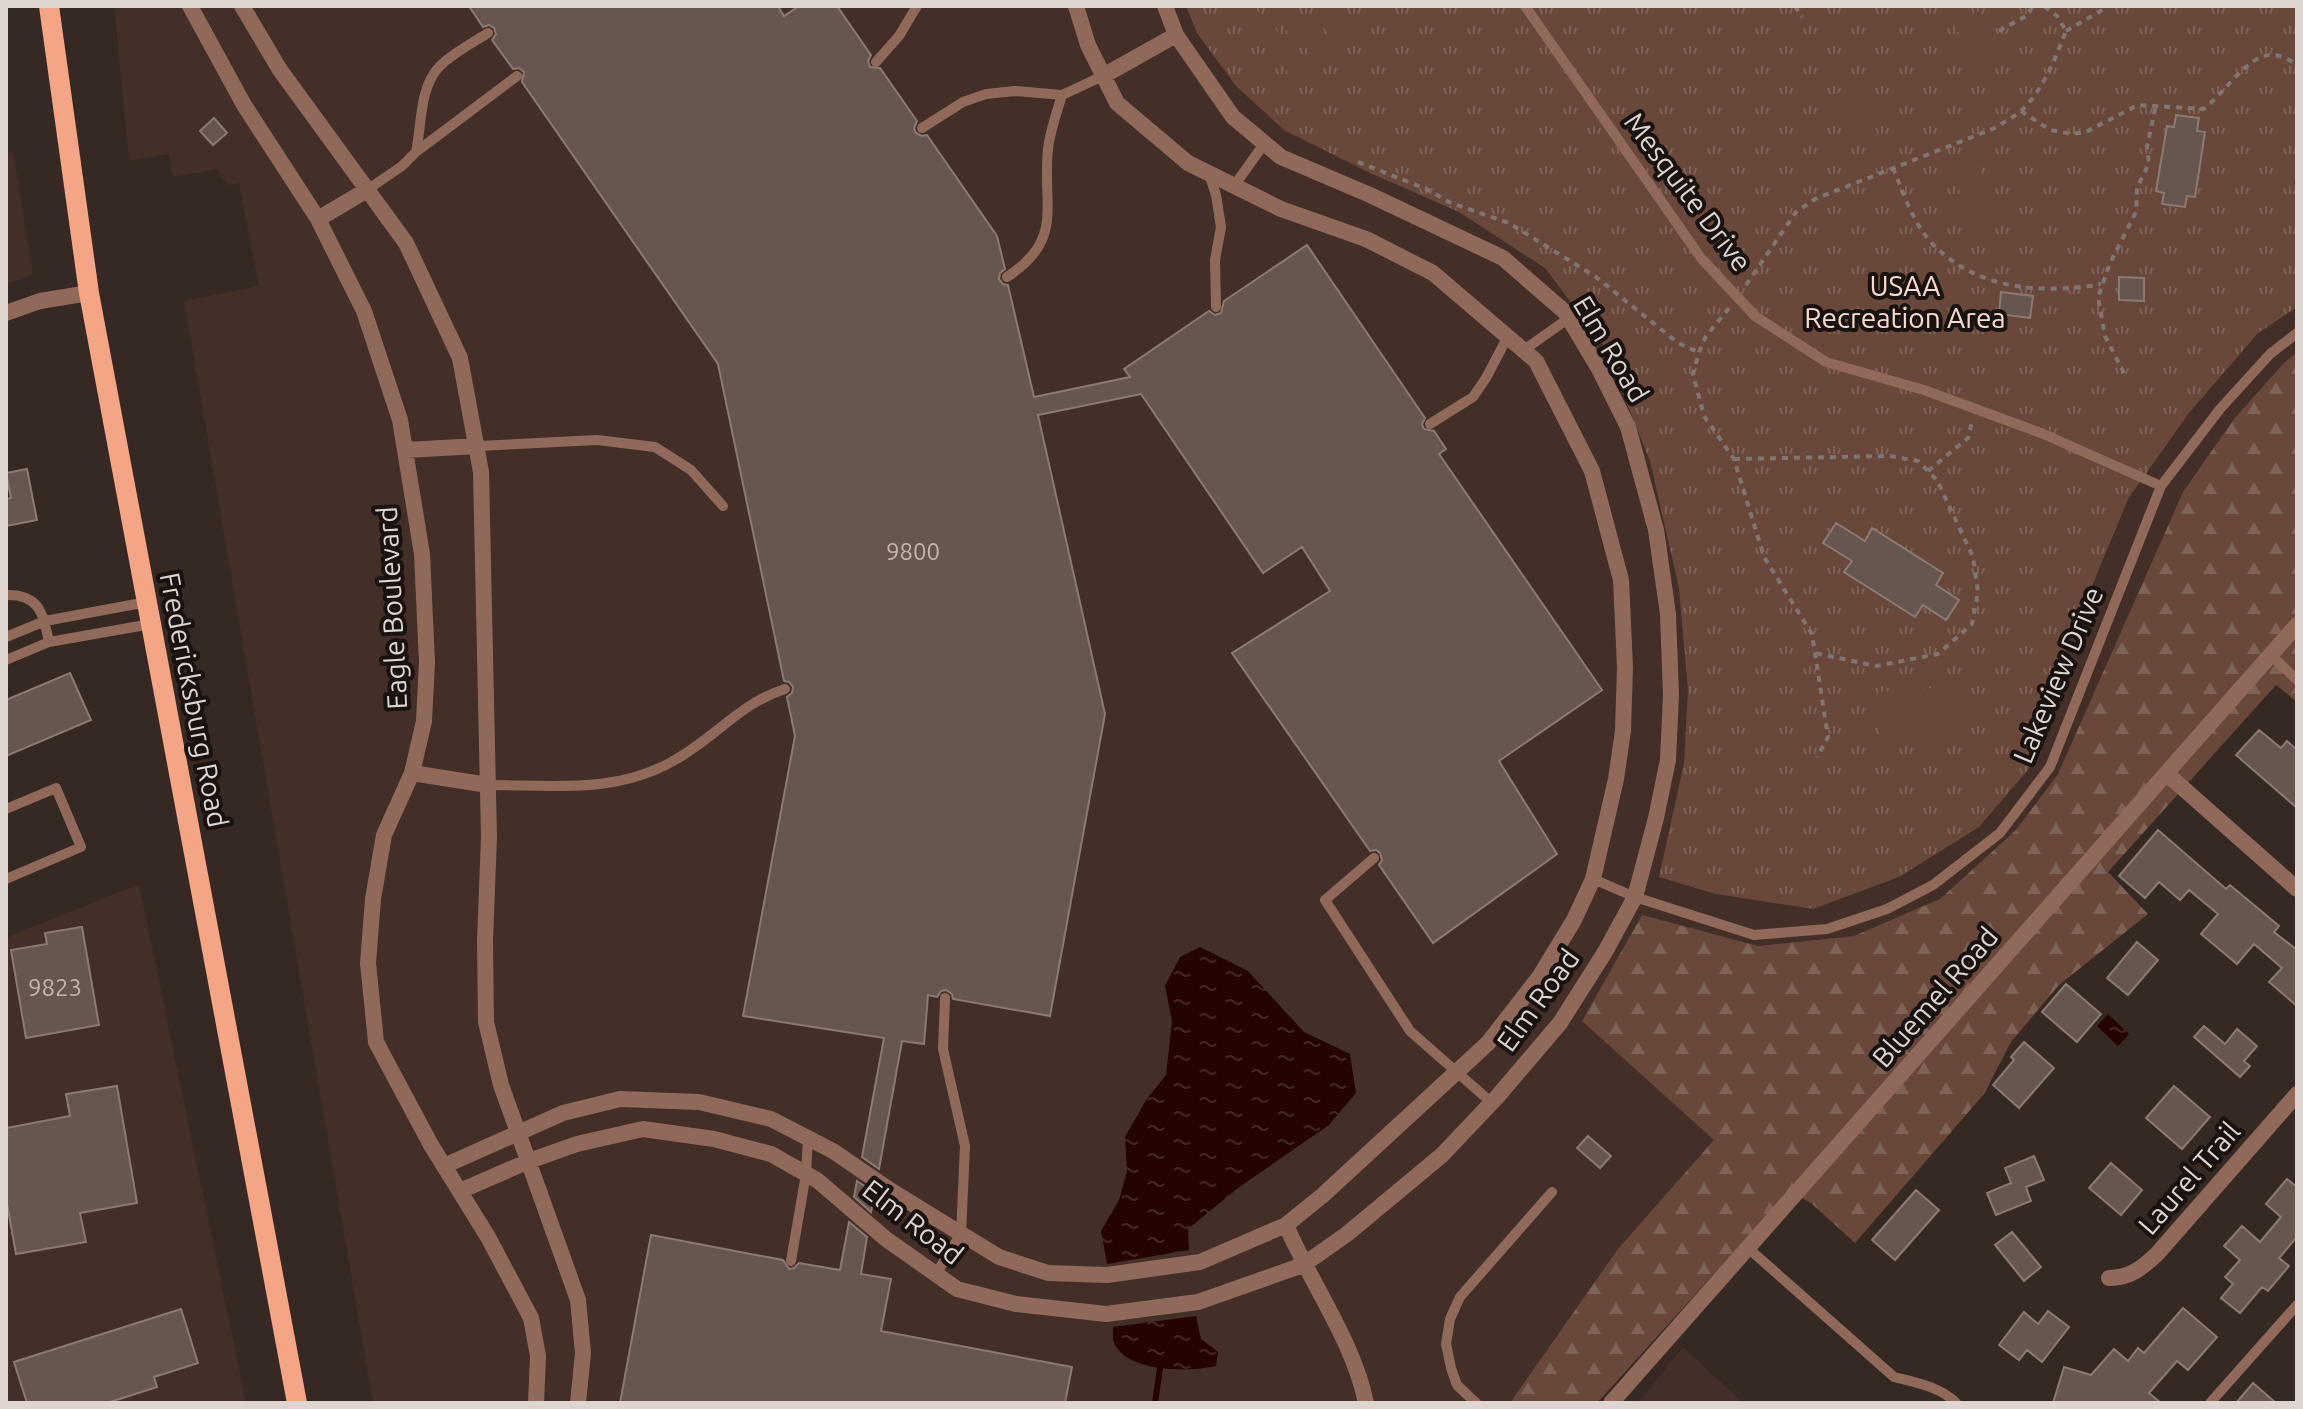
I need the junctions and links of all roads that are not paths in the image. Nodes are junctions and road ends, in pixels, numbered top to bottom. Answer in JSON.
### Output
{"nodes":[{"id":1,"x":49,"y":6,"type":"edge"},
{"id":2,"x":190,"y":6,"type":"edge"},
{"id":3,"x":242,"y":6,"type":"edge"},
{"id":4,"x":917,"y":6,"type":"edge"},
{"id":5,"x":1076,"y":6,"type":"edge"},
{"id":6,"x":1165,"y":6,"type":"edge"},
{"id":7,"x":1525,"y":6,"type":"edge"},
{"id":8,"x":488,"y":33,"type":"dead end"},
{"id":9,"x":1176,"y":35,"type":"junction"},
{"id":10,"x":876,"y":62,"type":"dead end"},
{"id":11,"x":517,"y":76,"type":"dead end"},
{"id":12,"x":1103,"y":76,"type":"junction"},
{"id":13,"x":1062,"y":95,"type":"junction"},
{"id":14,"x":922,"y":128,"type":"dead end"},
{"id":15,"x":1264,"y":144,"type":"junction"},
{"id":16,"x":416,"y":152,"type":"junction"},
{"id":17,"x":1209,"y":174,"type":"junction"},
{"id":18,"x":1234,"y":186,"type":"junction"},
{"id":19,"x":367,"y":190,"type":"junction"},
{"id":20,"x":318,"y":219,"type":"junction"},
{"id":21,"x":1007,"y":277,"type":"dead end"},
{"id":22,"x":89,"y":293,"type":"junction"},
{"id":23,"x":1216,"y":307,"type":"dead end"},
{"id":24,"x":6,"y":313,"type":"edge"},
{"id":25,"x":1569,"y":318,"type":"junction"},
{"id":26,"x":2297,"y":333,"type":"edge"},
{"id":27,"x":1508,"y":336,"type":"junction"},
{"id":28,"x":1524,"y":350,"type":"junction"},
{"id":29,"x":1430,"y":424,"type":"dead end"},
{"id":30,"x":478,"y":446,"type":"junction"},
{"id":31,"x":405,"y":450,"type":"junction"},
{"id":32,"x":2161,"y":486,"type":"junction"},
{"id":33,"x":723,"y":506,"type":"dead end"},
{"id":34,"x":6,"y":595,"type":"edge"},
{"id":35,"x":147,"y":602,"type":"junction"},
{"id":36,"x":45,"y":621,"type":"junction"},
{"id":37,"x":151,"y":624,"type":"junction"},
{"id":38,"x":2297,"y":625,"type":"edge"},
{"id":39,"x":6,"y":637,"type":"edge"},
{"id":40,"x":49,"y":642,"type":"junction"},
{"id":41,"x":2271,"y":655,"type":"junction"},
{"id":42,"x":6,"y":660,"type":"edge"},
{"id":43,"x":2297,"y":680,"type":"edge"},
{"id":44,"x":785,"y":689,"type":"dead end"},
{"id":45,"x":412,"y":773,"type":"junction"},
{"id":46,"x":2167,"y":774,"type":"junction"},
{"id":47,"x":488,"y":785,"type":"junction"},
{"id":48,"x":6,"y":809,"type":"edge"},
{"id":49,"x":1374,"y":858,"type":"dead end"},
{"id":50,"x":6,"y":879,"type":"edge"},
{"id":51,"x":1593,"y":879,"type":"junction"},
{"id":52,"x":2297,"y":889,"type":"edge"},
{"id":53,"x":1635,"y":897,"type":"junction"},
{"id":54,"x":945,"y":998,"type":"dead end"},
{"id":55,"x":1456,"y":1072,"type":"junction"},
{"id":56,"x":2297,"y":1094,"type":"edge"},
{"id":57,"x":1492,"y":1103,"type":"junction"},
{"id":58,"x":518,"y":1131,"type":"junction"},
{"id":59,"x":808,"y":1138,"type":"junction"},
{"id":60,"x":529,"y":1161,"type":"junction"},
{"id":61,"x":444,"y":1166,"type":"junction"},
{"id":62,"x":806,"y":1174,"type":"junction"},
{"id":63,"x":460,"y":1191,"type":"junction"},
{"id":64,"x":1552,"y":1192,"type":"dead end"},
{"id":65,"x":1286,"y":1225,"type":"junction"},
{"id":66,"x":961,"y":1234,"type":"junction"},
{"id":67,"x":1748,"y":1248,"type":"junction"},
{"id":68,"x":791,"y":1261,"type":"dead end"},
{"id":69,"x":1303,"y":1265,"type":"junction"},
{"id":70,"x":936,"y":1274,"type":"junction"},
{"id":71,"x":2109,"y":1278,"type":"dead end"},
{"id":72,"x":2297,"y":1305,"type":"edge"},
{"id":73,"x":297,"y":1403,"type":"edge"},
{"id":74,"x":536,"y":1403,"type":"edge"},
{"id":75,"x":578,"y":1403,"type":"edge"},
{"id":76,"x":1366,"y":1403,"type":"edge"},
{"id":77,"x":1476,"y":1403,"type":"edge"},
{"id":78,"x":1611,"y":1403,"type":"edge"},
{"id":79,"x":1956,"y":1403,"type":"edge"},
{"id":80,"x":2210,"y":1403,"type":"edge"}],
"edges":[{"from":1,"to":22,"type":"main road","name":"Fredericksburg Road"},
{"from":2,"to":20,"type":"street","name":"Eagle Boulevard"},
{"from":3,"to":19,"type":"street"},
{"from":4,"to":10,"type":"lane"},
{"from":5,"to":12,"type":"street","name":"Elm Road"},
{"from":6,"to":9,"type":"street","name":"Elm Road"},
{"from":7,"to":32,"type":"lane","name":"Mesquite Drive"},
{"from":8,"to":16,"type":"lane"},
{"from":9,"to":12,"type":"street"},
{"from":9,"to":15,"type":"street","name":"Elm Road"},
{"from":11,"to":16,"type":"lane"},
{"from":12,"to":13,"type":"lane"},
{"from":12,"to":17,"type":"street","name":"Elm Road"},
{"from":13,"to":14,"type":"lane"},
{"from":13,"to":21,"type":"lane"},
{"from":15,"to":18,"type":"lane"},
{"from":15,"to":25,"type":"street","name":"Elm Road"},
{"from":16,"to":19,"type":"lane"},
{"from":17,"to":18,"type":"street","name":"Elm Road"},
{"from":17,"to":23,"type":"lane"},
{"from":18,"to":27,"type":"street","name":"Elm Road"},
{"from":19,"to":20,"type":"street"},
{"from":19,"to":30,"type":"street"},
{"from":20,"to":31,"type":"street","name":"Eagle Boulevard"},
{"from":22,"to":24,"type":"street"},
{"from":22,"to":35,"type":"main road","name":"Fredericksburg Road"},
{"from":25,"to":28,"type":"lane"},
{"from":25,"to":53,"type":"street","name":"Elm Road"},
{"from":26,"to":32,"type":"lane","name":"Lakeview Drive"},
{"from":27,"to":28,"type":"street","name":"Elm Road"},
{"from":27,"to":29,"type":"lane"},
{"from":28,"to":51,"type":"street","name":"Elm Road"},
{"from":30,"to":31,"type":"street"},
{"from":30,"to":33,"type":"lane"},
{"from":30,"to":47,"type":"street"},
{"from":31,"to":45,"type":"street","name":"Eagle Boulevard"},
{"from":32,"to":53,"type":"lane","name":"Lakeview Drive"},
{"from":34,"to":36,"type":"lane"},
{"from":35,"to":36,"type":"lane"},
{"from":35,"to":37,"type":"main road","name":"Fredericksburg Road"},
{"from":36,"to":39,"type":"lane"},
{"from":36,"to":40,"type":"lane"},
{"from":37,"to":40,"type":"lane"},
{"from":37,"to":73,"type":"main road","name":"Fredericksburg Road"},
{"from":38,"to":41,"type":"street","name":"Bluemel Road"},
{"from":40,"to":42,"type":"lane"},
{"from":41,"to":43,"type":"lane"},
{"from":41,"to":46,"type":"street","name":"Bluemel Road"},
{"from":44,"to":47,"type":"lane"},
{"from":45,"to":47,"type":"street"},
{"from":45,"to":61,"type":"street","name":"Eagle Boulevard"},
{"from":46,"to":52,"type":"street"},
{"from":46,"to":67,"type":"street","name":"Bluemel Road"},
{"from":47,"to":58,"type":"street"},
{"from":48,"to":50,"type":"lane"},
{"from":49,"to":55,"type":"lane"},
{"from":51,"to":53,"type":"lane","name":"Lakeview Drive"},
{"from":51,"to":55,"type":"street","name":"Elm Road"},
{"from":53,"to":57,"type":"street","name":"Elm Road"},
{"from":54,"to":66,"type":"lane"},
{"from":55,"to":57,"type":"lane"},
{"from":55,"to":65,"type":"street","name":"Elm Road"},
{"from":56,"to":71,"type":"street","name":"Laurel Trail"},
{"from":57,"to":69,"type":"street","name":"Elm Road"},
{"from":58,"to":59,"type":"street","name":"Elm Road"},
{"from":58,"to":60,"type":"street"},
{"from":58,"to":61,"type":"street","name":"Elm Road"},
{"from":59,"to":62,"type":"lane"},
{"from":59,"to":66,"type":"street","name":"Elm Road"},
{"from":60,"to":62,"type":"street","name":"Elm Road"},
{"from":60,"to":63,"type":"street","name":"Elm Road"},
{"from":60,"to":75,"type":"street"},
{"from":61,"to":63,"type":"street","name":"Eagle Boulevard"},
{"from":62,"to":68,"type":"lane"},
{"from":62,"to":70,"type":"street","name":"Elm Road"},
{"from":63,"to":74,"type":"street","name":"Eagle Boulevard"},
{"from":64,"to":77,"type":"lane"},
{"from":65,"to":66,"type":"street","name":"Elm Road"},
{"from":65,"to":69,"type":"street"},
{"from":66,"to":70,"type":"lane"},
{"from":67,"to":78,"type":"street","name":"Bluemel Road"},
{"from":67,"to":79,"type":"lane"},
{"from":69,"to":70,"type":"street","name":"Elm Road"},
{"from":69,"to":76,"type":"street"},
{"from":72,"to":80,"type":"lane"}]}
